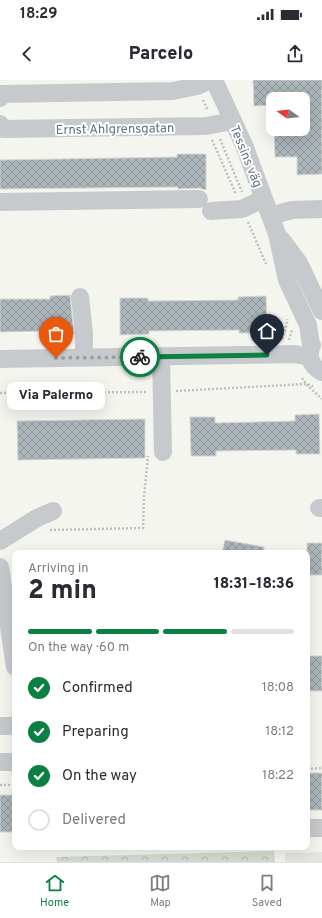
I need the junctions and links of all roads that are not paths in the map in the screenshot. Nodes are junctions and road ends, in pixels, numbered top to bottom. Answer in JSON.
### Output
{"nodes":[{"id":1,"x":213,"y":80,"type":"edge"},
{"id":2,"x":0,"y":98,"type":"edge"},
{"id":3,"x":233,"y":121,"type":"junction"},
{"id":4,"x":0,"y":124,"type":"edge"},
{"id":5,"x":264,"y":199,"type":"junction"},
{"id":6,"x":0,"y":202,"type":"edge"},
{"id":7,"x":322,"y":209,"type":"edge"},
{"id":8,"x":270,"y":216,"type":"junction"},
{"id":9,"x":277,"y":234,"type":"junction"},
{"id":10,"x":80,"y":297,"type":"dead end"},
{"id":11,"x":322,"y":311,"type":"edge"},
{"id":12,"x":161,"y":356,"type":"junction"},
{"id":13,"x":84,"y":358,"type":"junction"},
{"id":14,"x":0,"y":359,"type":"edge"},
{"id":15,"x":317,"y":359,"type":"edge"},
{"id":16,"x":156,"y":453,"type":"road end"},
{"id":17,"x":53,"y":511,"type":"dead end"},
{"id":18,"x":0,"y":541,"type":"edge"},
{"id":19,"x":0,"y":567,"type":"edge"},
{"id":20,"x":6,"y":598,"type":"edge"},
{"id":21,"x":6,"y":645,"type":"edge"},
{"id":22,"x":12,"y":660,"type":"edge"},
{"id":23,"x":0,"y":726,"type":"edge"},
{"id":24,"x":12,"y":726,"type":"edge"},
{"id":25,"x":12,"y":751,"type":"edge"},
{"id":26,"x":0,"y":752,"type":"edge"},
{"id":27,"x":0,"y":762,"type":"edge"},
{"id":28,"x":12,"y":762,"type":"edge"},
{"id":29,"x":310,"y":828,"type":"edge"},
{"id":30,"x":322,"y":828,"type":"edge"}],
"edges":[{"from":1,"to":2,"type":"street"},
{"from":1,"to":3,"type":"street","name":"Tessins väg"},
{"from":3,"to":4,"type":"street","name":"Ernst Ahlgrensgatan"},
{"from":3,"to":5,"type":"street","name":"Tessins väg"},
{"from":5,"to":6,"type":"street"},
{"from":5,"to":8,"type":"street","name":"Tessins väg"},
{"from":7,"to":8,"type":"street"},
{"from":8,"to":9,"type":"street","name":"Tessins väg"},
{"from":9,"to":11,"type":"street","name":"Tessins väg"},
{"from":9,"to":15,"type":"street","name":"Tessins väg"},
{"from":10,"to":13,"type":"street"},
{"from":12,"to":13,"type":"street"},
{"from":12,"to":15,"type":"street"},
{"from":12,"to":16,"type":"street"},
{"from":13,"to":14,"type":"street"},
{"from":17,"to":18,"type":"street"},
{"from":19,"to":20,"type":"street"},
{"from":20,"to":21,"type":"street"},
{"from":21,"to":22,"type":"street"},
{"from":23,"to":24,"type":"street"},
{"from":25,"to":26,"type":"street"},
{"from":27,"to":28,"type":"street"},
{"from":29,"to":30,"type":"street"}]}
